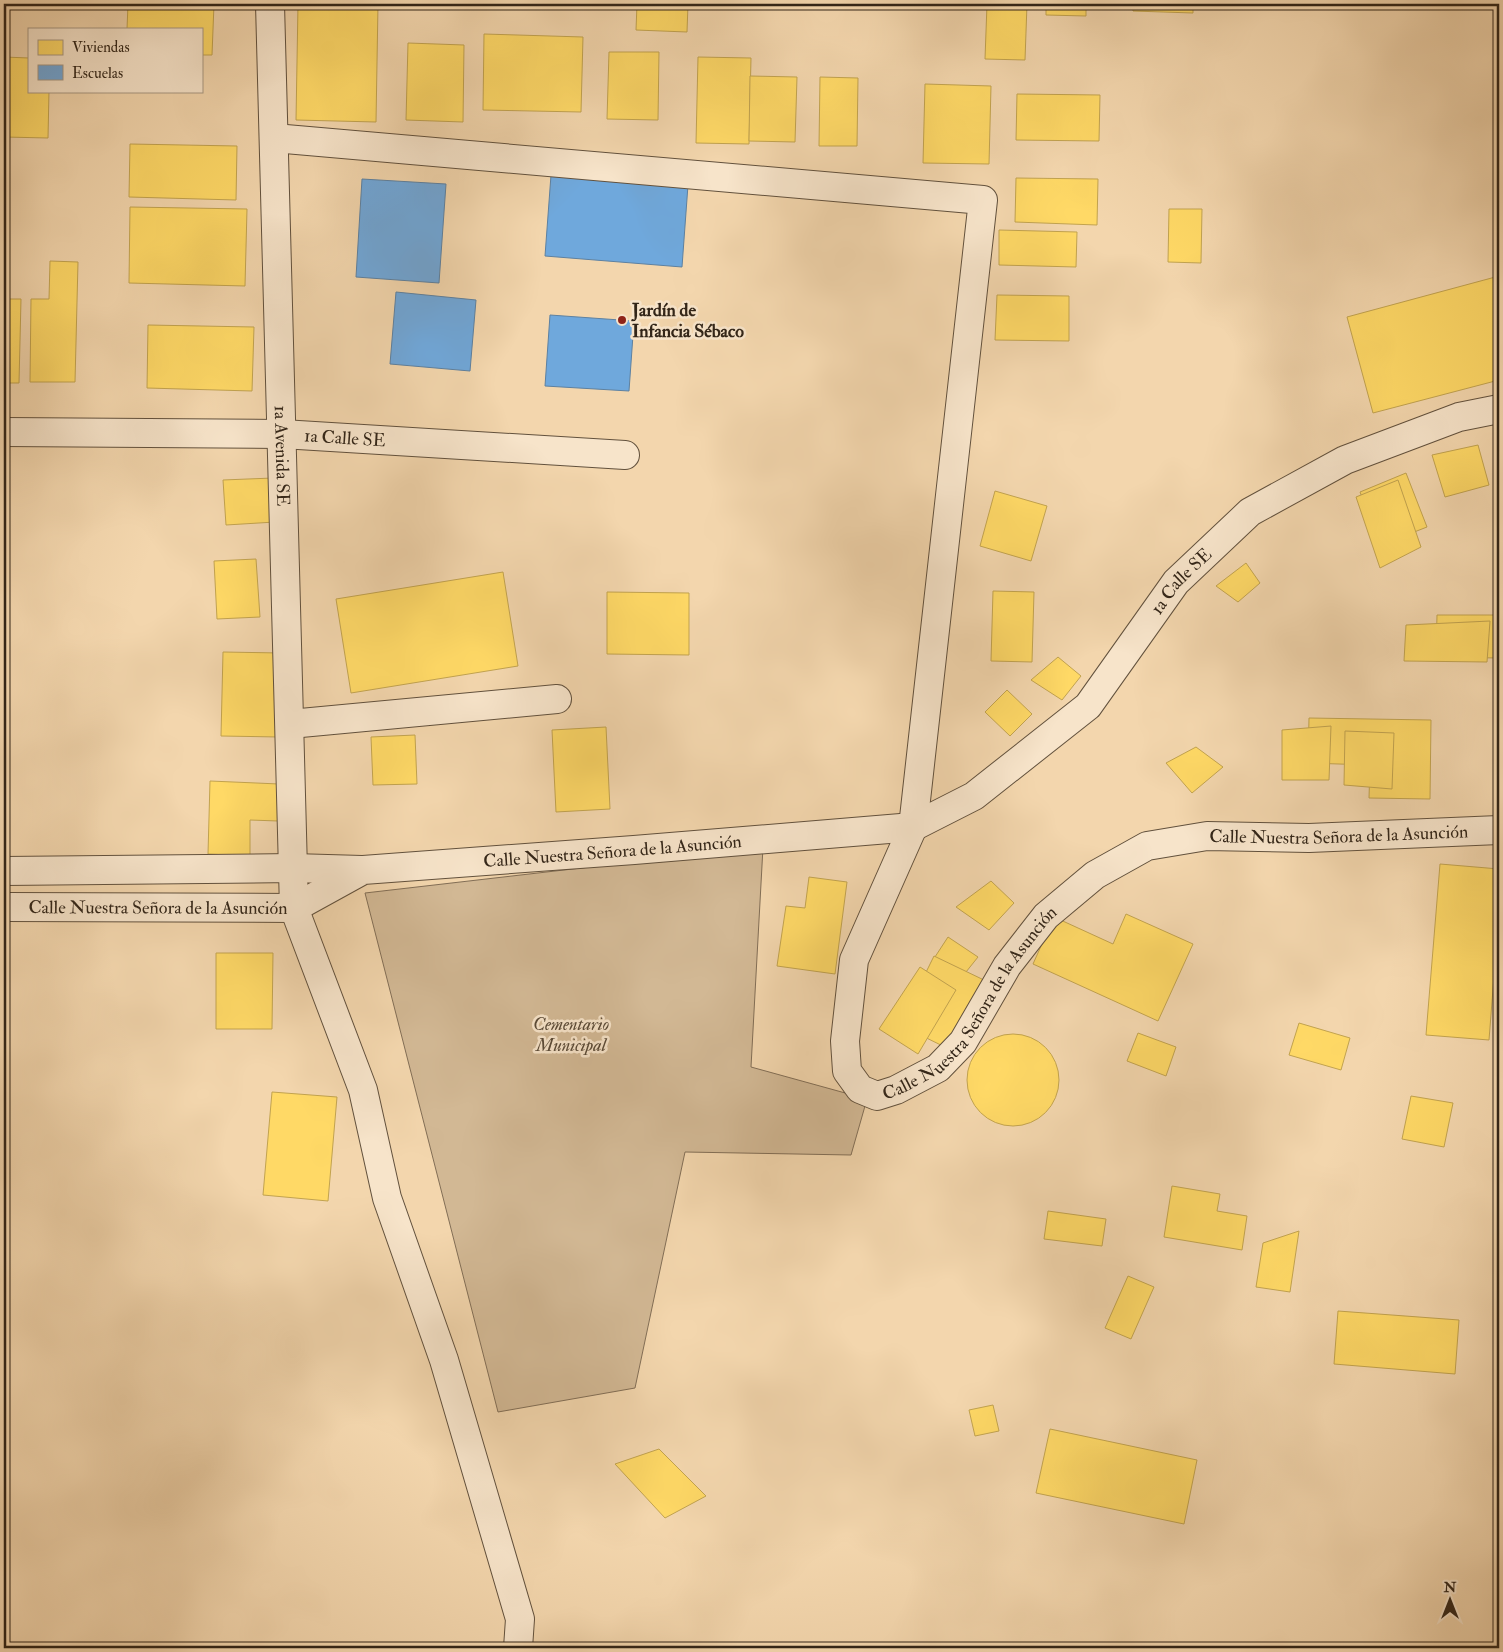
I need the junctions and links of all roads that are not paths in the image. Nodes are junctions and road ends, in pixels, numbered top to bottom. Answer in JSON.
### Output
{"nodes":[{"id":1,"x":270,"y":4,"type":"edge"},
{"id":2,"x":274,"y":138,"type":"junction"},
{"id":3,"x":1499,"y":409,"type":"edge"},
{"id":4,"x":4,"y":432,"type":"edge"},
{"id":5,"x":282,"y":434,"type":"junction"},
{"id":6,"x":625,"y":455,"type":"dead end"},
{"id":7,"x":557,"y":699,"type":"dead end"},
{"id":8,"x":290,"y":724,"type":"junction"},
{"id":9,"x":912,"y":827,"type":"junction"},
{"id":10,"x":1499,"y":830,"type":"edge"},
{"id":11,"x":293,"y":868,"type":"junction"},
{"id":12,"x":363,"y":870,"type":"junction"},
{"id":13,"x":4,"y":871,"type":"edge"},
{"id":14,"x":4,"y":907,"type":"edge"},
{"id":15,"x":294,"y":908,"type":"junction"},
{"id":16,"x":518,"y":1648,"type":"edge"}],
"edges":[{"from":1,"to":2,"type":"street","name":"1a Avenida SE"},
{"from":2,"to":5,"type":"street","name":"1a Avenida SE"},
{"from":2,"to":9,"type":"street"},
{"from":3,"to":9,"type":"street","name":"1a Calle SE"},
{"from":4,"to":5,"type":"street","name":"1a Calle SE"},
{"from":5,"to":6,"type":"street","name":"1a Calle SE"},
{"from":5,"to":8,"type":"street","name":"1a Avenida SE"},
{"from":7,"to":8,"type":"street"},
{"from":8,"to":11,"type":"street","name":"1a Avenida SE"},
{"from":9,"to":10,"type":"street","name":"Calle Nuestra Señora de la Asunción"},
{"from":9,"to":12,"type":"street","name":"Calle Nuestra Señora de la Asunción"},
{"from":11,"to":12,"type":"street","name":"Calle Nuestra Señora de la Asunción"},
{"from":11,"to":13,"type":"street","name":"Calle Nuestra Señora de la Asunción"},
{"from":11,"to":15,"type":"street","name":"1a Avenida SE"},
{"from":12,"to":15,"type":"street","name":"Calle Nuestra Señora de la Asunción"},
{"from":14,"to":15,"type":"street","name":"Calle Nuestra Señora de la Asunción"},
{"from":15,"to":16,"type":"street","name":"1a Avenida SE"}]}
